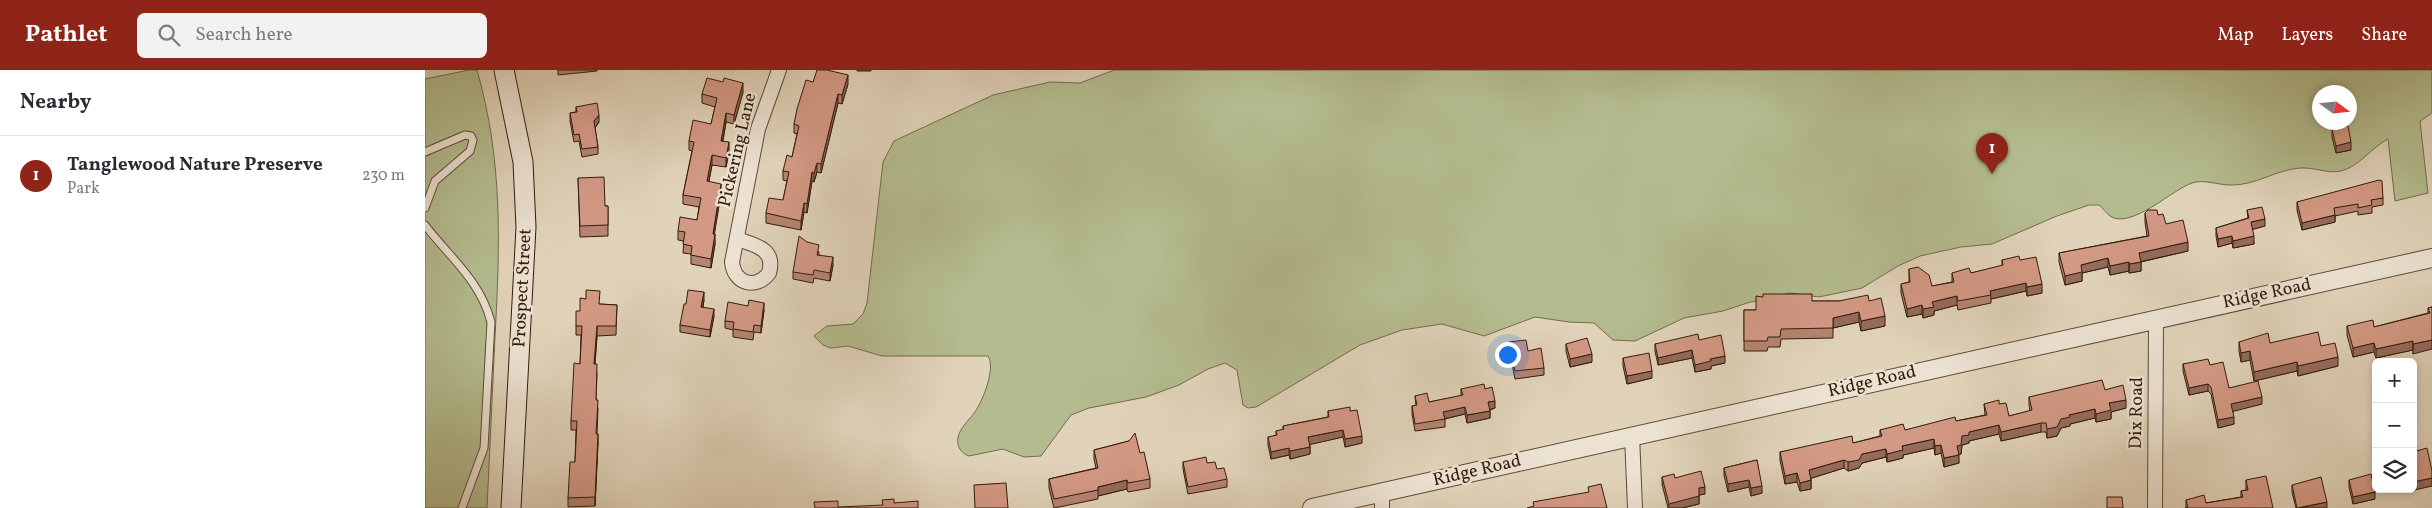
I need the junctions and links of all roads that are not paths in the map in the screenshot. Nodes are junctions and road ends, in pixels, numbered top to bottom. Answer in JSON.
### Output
{"nodes":[{"id":1,"x":504,"y":70,"type":"edge"},
{"id":2,"x":779,"y":70,"type":"edge"},
{"id":3,"x":425,"y":152,"type":"edge"},
{"id":4,"x":435,"y":181,"type":"junction"},
{"id":5,"x":425,"y":188,"type":"edge"},
{"id":6,"x":425,"y":208,"type":"edge"},
{"id":7,"x":425,"y":225,"type":"edge"},
{"id":8,"x":737,"y":240,"type":"dead end"},
{"id":9,"x":2432,"y":258,"type":"edge"},
{"id":10,"x":2156,"y":319,"type":"junction"},
{"id":11,"x":1632,"y":435,"type":"junction"},
{"id":12,"x":1382,"y":500,"type":"edge"},
{"id":13,"x":462,"y":508,"type":"edge"},
{"id":14,"x":511,"y":508,"type":"edge"},
{"id":15,"x":1313,"y":508,"type":"edge"},
{"id":16,"x":1635,"y":508,"type":"edge"},
{"id":17,"x":2155,"y":508,"type":"edge"}],
"edges":[{"from":1,"to":14,"type":"main road","name":"Prospect Street"},
{"from":2,"to":8,"type":"street","name":"Pickering Lane"},
{"from":3,"to":4,"type":"lane"},
{"from":4,"to":5,"type":"lane"},
{"from":4,"to":6,"type":"lane"},
{"from":7,"to":13,"type":"lane"},
{"from":9,"to":10,"type":"street","name":"Ridge Road"},
{"from":10,"to":11,"type":"street","name":"Ridge Road"},
{"from":10,"to":17,"type":"street","name":"Dix Road"},
{"from":11,"to":12,"type":"street","name":"Ridge Road"},
{"from":11,"to":16,"type":"street"},
{"from":12,"to":15,"type":"street","name":"Ridge Road"}]}
